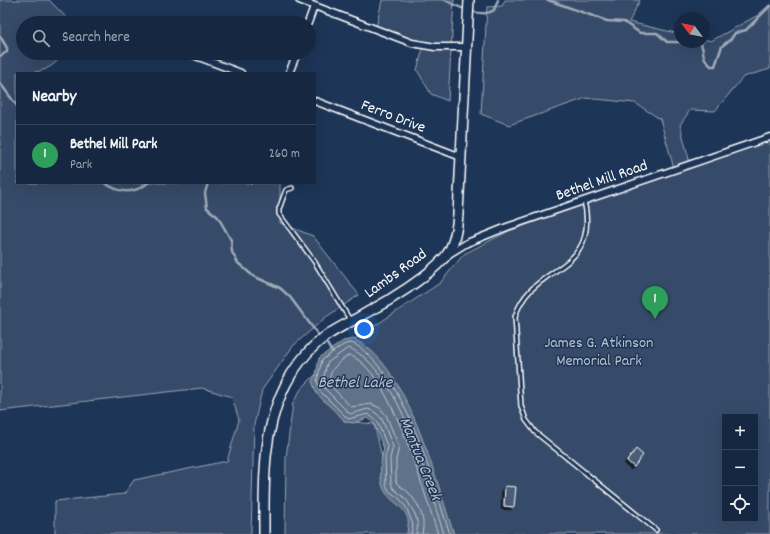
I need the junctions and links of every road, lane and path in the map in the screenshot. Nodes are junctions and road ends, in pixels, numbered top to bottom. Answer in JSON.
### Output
{"nodes":[{"id":1,"x":299,"y":0,"type":"edge"},
{"id":2,"x":469,"y":2,"type":"edge"},
{"id":3,"x":314,"y":6,"type":"junction"},
{"id":4,"x":310,"y":16,"type":"edge"},
{"id":5,"x":467,"y":46,"type":"junction"},
{"id":6,"x":207,"y":60,"type":"edge"},
{"id":7,"x":294,"y":60,"type":"edge"},
{"id":8,"x":239,"y":72,"type":"edge"},
{"id":9,"x":289,"y":72,"type":"edge"},
{"id":10,"x":316,"y":101,"type":"edge"},
{"id":11,"x":770,"y":137,"type":"edge"},
{"id":12,"x":461,"y":157,"type":"junction"},
{"id":13,"x":292,"y":188,"type":"dead end"},
{"id":14,"x":584,"y":200,"type":"junction"},
{"id":15,"x":446,"y":256,"type":"junction"},
{"id":16,"x":351,"y":322,"type":"junction"},
{"id":17,"x":656,"y":530,"type":"dead end"},
{"id":18,"x":264,"y":534,"type":"edge"}],
"edges":[{"from":1,"to":3,"type":"street"},
{"from":2,"to":5,"type":"main road","name":"Lambs Road"},
{"from":3,"to":4,"type":"street"},
{"from":3,"to":5,"type":"street"},
{"from":5,"to":12,"type":"main road","name":"Lambs Road"},
{"from":6,"to":8,"type":"street"},
{"from":7,"to":9,"type":"street"},
{"from":10,"to":12,"type":"street","name":"Ferro Drive"},
{"from":11,"to":14,"type":"street","name":"Bethel Mill Road"},
{"from":12,"to":15,"type":"main road","name":"Lambs Road"},
{"from":13,"to":16,"type":"lane"},
{"from":14,"to":15,"type":"street","name":"Bethel Mill Road"},
{"from":14,"to":17,"type":"lane"},
{"from":15,"to":16,"type":"main road","name":"Lambs Road"},
{"from":16,"to":18,"type":"main road","name":"Lambs Road"}]}
